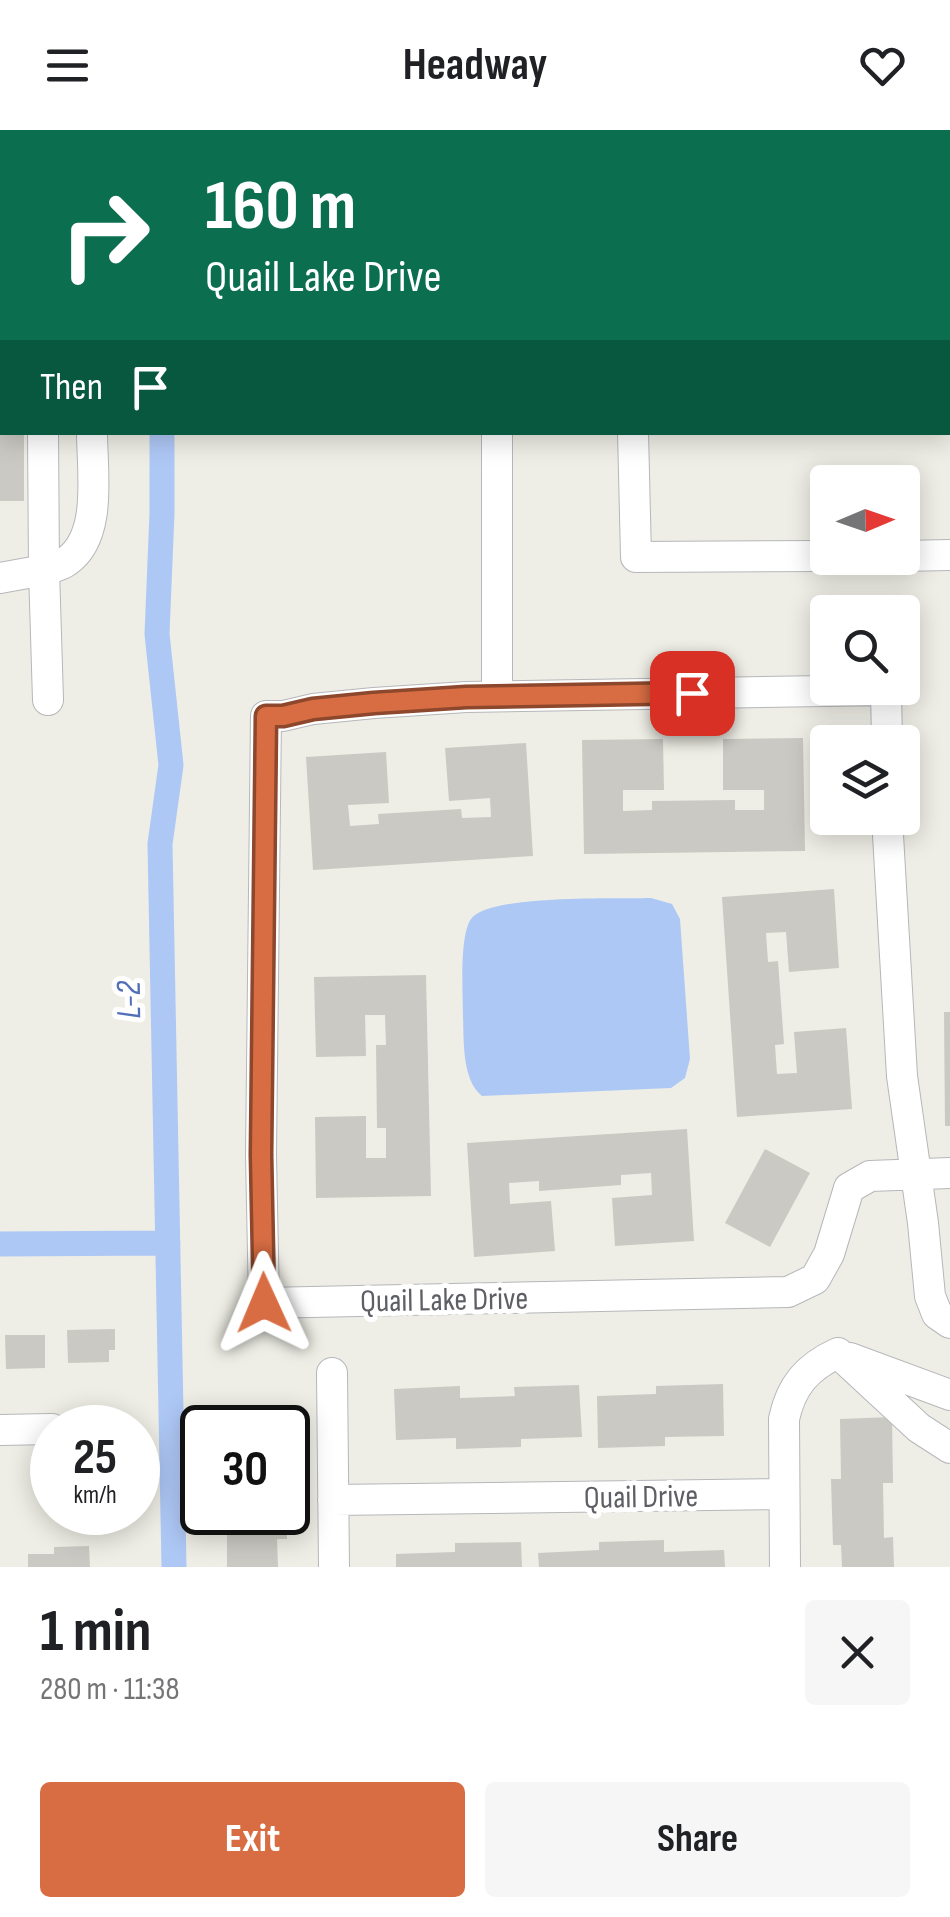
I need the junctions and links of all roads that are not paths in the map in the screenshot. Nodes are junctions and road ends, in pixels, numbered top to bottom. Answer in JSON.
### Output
{"nodes":[{"id":1,"x":43,"y":435,"type":"edge"},
{"id":2,"x":92,"y":435,"type":"edge"},
{"id":3,"x":497,"y":435,"type":"edge"},
{"id":4,"x":633,"y":435,"type":"edge"},
{"id":5,"x":950,"y":555,"type":"edge"},
{"id":6,"x":810,"y":556,"type":"edge"},
{"id":7,"x":920,"y":556,"type":"edge"},
{"id":8,"x":44,"y":570,"type":"junction"},
{"id":9,"x":0,"y":578,"type":"edge"},
{"id":10,"x":497,"y":696,"type":"junction"},
{"id":11,"x":48,"y":700,"type":"dead end"},
{"id":12,"x":887,"y":725,"type":"edge"},
{"id":13,"x":889,"y":835,"type":"edge"},
{"id":14,"x":950,"y":1173,"type":"edge"},
{"id":15,"x":915,"y":1174,"type":"junction"},
{"id":16,"x":950,"y":1323,"type":"edge"},
{"id":17,"x":838,"y":1354,"type":"junction"},
{"id":18,"x":332,"y":1373,"type":"dead end"},
{"id":19,"x":950,"y":1395,"type":"edge"},
{"id":20,"x":950,"y":1409,"type":"edge"},
{"id":21,"x":30,"y":1429,"type":"edge"},
{"id":22,"x":0,"y":1430,"type":"edge"},
{"id":23,"x":946,"y":1447,"type":"edge"},
{"id":24,"x":784,"y":1494,"type":"junction"},
{"id":25,"x":333,"y":1500,"type":"junction"},
{"id":26,"x":334,"y":1567,"type":"edge"},
{"id":27,"x":784,"y":1567,"type":"edge"}],
"edges":[{"from":1,"to":8,"type":"street"},
{"from":2,"to":8,"type":"street"},
{"from":3,"to":10,"type":"street"},
{"from":4,"to":6,"type":"street"},
{"from":5,"to":7,"type":"street"},
{"from":8,"to":9,"type":"street"},
{"from":8,"to":11,"type":"street"},
{"from":10,"to":12,"type":"street","name":"Quail Lake Drive"},
{"from":10,"to":15,"type":"street","name":"Quail Lake Drive"},
{"from":13,"to":15,"type":"street"},
{"from":14,"to":15,"type":"street"},
{"from":15,"to":16,"type":"street"},
{"from":17,"to":19,"type":"street"},
{"from":17,"to":23,"type":"street"},
{"from":17,"to":24,"type":"street"},
{"from":18,"to":25,"type":"street"},
{"from":20,"to":23,"type":"street"},
{"from":21,"to":22,"type":"street"},
{"from":24,"to":25,"type":"street","name":"Quail Drive"},
{"from":24,"to":27,"type":"street"},
{"from":25,"to":26,"type":"street"}]}
